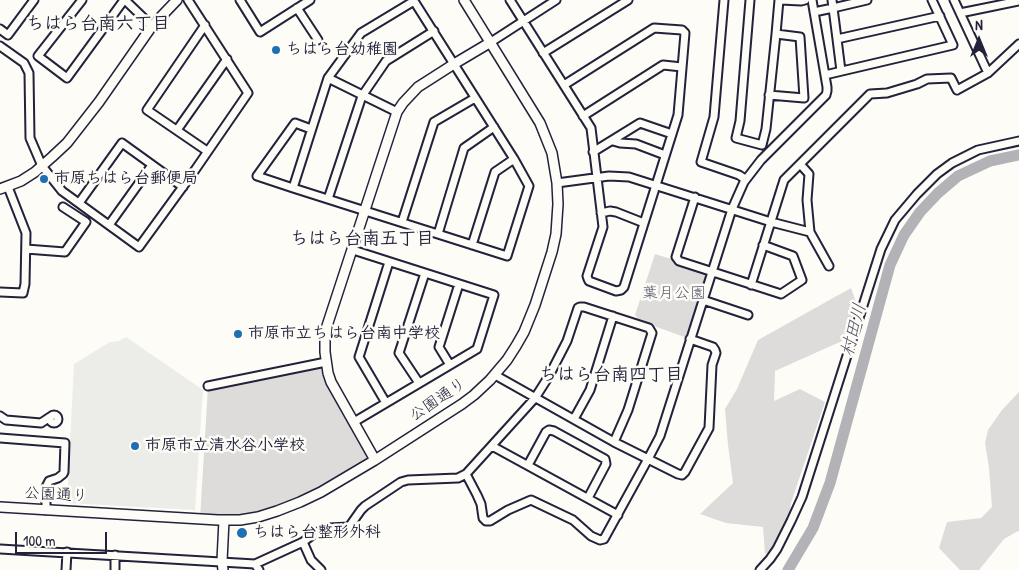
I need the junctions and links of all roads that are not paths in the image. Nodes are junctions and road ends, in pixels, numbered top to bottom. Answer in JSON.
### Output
{"nodes":[{"id":1,"x":34,"y":0,"type":"edge"},
{"id":2,"x":82,"y":0,"type":"edge"},
{"id":3,"x":125,"y":0,"type":"edge"},
{"id":4,"x":177,"y":0,"type":"edge"},
{"id":5,"x":188,"y":0,"type":"edge"},
{"id":6,"x":310,"y":0,"type":"edge"},
{"id":7,"x":464,"y":0,"type":"edge"},
{"id":8,"x":510,"y":0,"type":"edge"},
{"id":9,"x":556,"y":0,"type":"edge"},
{"id":10,"x":628,"y":0,"type":"edge"},
{"id":11,"x":724,"y":0,"type":"edge"},
{"id":12,"x":750,"y":0,"type":"edge"},
{"id":13,"x":780,"y":0,"type":"edge"},
{"id":14,"x":805,"y":0,"type":"edge"},
{"id":15,"x":812,"y":0,"type":"edge"},
{"id":16,"x":867,"y":0,"type":"edge"},
{"id":17,"x":932,"y":0,"type":"edge"},
{"id":18,"x":954,"y":0,"type":"edge"},
{"id":19,"x":243,"y":1,"type":"edge"},
{"id":20,"x":1019,"y":2,"type":"edge"},
{"id":21,"x":832,"y":4,"type":"edge"},
{"id":22,"x":297,"y":8,"type":"junction"},
{"id":23,"x":814,"y":12,"type":"junction"},
{"id":24,"x":960,"y":13,"type":"junction"},
{"id":25,"x":940,"y":16,"type":"junction"},
{"id":26,"x":523,"y":21,"type":"junction"},
{"id":27,"x":205,"y":25,"type":"junction"},
{"id":28,"x":152,"y":26,"type":"junction"},
{"id":29,"x":0,"y":29,"type":"edge"},
{"id":30,"x":434,"y":32,"type":"junction"},
{"id":31,"x":776,"y":34,"type":"junction"},
{"id":32,"x":837,"y":39,"type":"junction"},
{"id":33,"x":318,"y":40,"type":"dead end"},
{"id":34,"x":491,"y":42,"type":"junction"},
{"id":35,"x":1019,"y":44,"type":"edge"},
{"id":36,"x":0,"y":46,"type":"edge"},
{"id":37,"x":544,"y":53,"type":"junction"},
{"id":38,"x":227,"y":59,"type":"junction"},
{"id":39,"x":454,"y":64,"type":"junction"},
{"id":40,"x":682,"y":67,"type":"junction"},
{"id":41,"x":842,"y":71,"type":"junction"},
{"id":42,"x":988,"y":73,"type":"junction"},
{"id":43,"x":825,"y":75,"type":"junction"},
{"id":44,"x":328,"y":78,"type":"junction"},
{"id":45,"x":564,"y":85,"type":"junction"},
{"id":46,"x":770,"y":95,"type":"junction"},
{"id":47,"x":362,"y":96,"type":"junction"},
{"id":48,"x":475,"y":98,"type":"junction"},
{"id":49,"x":397,"y":112,"type":"junction"},
{"id":50,"x":583,"y":116,"type":"junction"},
{"id":51,"x":494,"y":128,"type":"junction"},
{"id":52,"x":312,"y":129,"type":"junction"},
{"id":53,"x":177,"y":130,"type":"junction"},
{"id":54,"x":672,"y":134,"type":"junction"},
{"id":55,"x":613,"y":141,"type":"junction"},
{"id":56,"x":1019,"y":141,"type":"edge"},
{"id":57,"x":207,"y":151,"type":"junction"},
{"id":58,"x":594,"y":152,"type":"junction"},
{"id":59,"x":665,"y":155,"type":"junction"},
{"id":60,"x":514,"y":159,"type":"junction"},
{"id":61,"x":800,"y":164,"type":"junction"},
{"id":62,"x":152,"y":165,"type":"junction"},
{"id":63,"x":42,"y":166,"type":"junction"},
{"id":64,"x":597,"y":178,"type":"junction"},
{"id":65,"x":746,"y":179,"type":"junction"},
{"id":66,"x":557,"y":183,"type":"junction"},
{"id":67,"x":656,"y":184,"type":"junction"},
{"id":68,"x":182,"y":187,"type":"junction"},
{"id":69,"x":4,"y":188,"type":"edge"},
{"id":70,"x":293,"y":188,"type":"junction"},
{"id":71,"x":695,"y":197,"type":"junction"},
{"id":72,"x":328,"y":199,"type":"junction"},
{"id":73,"x":79,"y":203,"type":"junction"},
{"id":74,"x":63,"y":207,"type":"dead end"},
{"id":75,"x":732,"y":209,"type":"junction"},
{"id":76,"x":365,"y":211,"type":"junction"},
{"id":77,"x":601,"y":213,"type":"junction"},
{"id":78,"x":402,"y":222,"type":"junction"},
{"id":79,"x":771,"y":222,"type":"junction"},
{"id":80,"x":644,"y":223,"type":"junction"},
{"id":81,"x":109,"y":225,"type":"junction"},
{"id":82,"x":810,"y":232,"type":"junction"},
{"id":83,"x":438,"y":234,"type":"junction"},
{"id":84,"x":472,"y":245,"type":"junction"},
{"id":85,"x":764,"y":245,"type":"junction"},
{"id":86,"x":26,"y":249,"type":"junction"},
{"id":87,"x":353,"y":250,"type":"junction"},
{"id":88,"x":389,"y":262,"type":"junction"},
{"id":89,"x":829,"y":266,"type":"dead end"},
{"id":90,"x":713,"y":272,"type":"junction"},
{"id":91,"x":425,"y":273,"type":"junction"},
{"id":92,"x":459,"y":284,"type":"junction"},
{"id":93,"x":751,"y":285,"type":"junction"},
{"id":94,"x":0,"y":292,"type":"edge"},
{"id":95,"x":703,"y":300,"type":"junction"},
{"id":96,"x":748,"y":314,"type":"dead end"},
{"id":97,"x":613,"y":316,"type":"junction"},
{"id":98,"x":690,"y":339,"type":"junction"},
{"id":99,"x":326,"y":362,"type":"junction"},
{"id":100,"x":450,"y":365,"type":"junction"},
{"id":101,"x":494,"y":375,"type":"junction"},
{"id":102,"x":419,"y":383,"type":"junction"},
{"id":103,"x":208,"y":386,"type":"dead end"},
{"id":104,"x":536,"y":398,"type":"junction"},
{"id":105,"x":386,"y":403,"type":"junction"},
{"id":106,"x":0,"y":416,"type":"edge"},
{"id":107,"x":50,"y":417,"type":"dead end"},
{"id":108,"x":574,"y":419,"type":"junction"},
{"id":109,"x":354,"y":422,"type":"junction"},
{"id":110,"x":0,"y":438,"type":"edge"},
{"id":111,"x":614,"y":442,"type":"junction"},
{"id":112,"x":492,"y":446,"type":"junction"},
{"id":113,"x":648,"y":459,"type":"junction"},
{"id":114,"x":375,"y":460,"type":"junction"},
{"id":115,"x":528,"y":465,"type":"junction"},
{"id":116,"x":466,"y":474,"type":"junction"},
{"id":117,"x":588,"y":498,"type":"junction"},
{"id":118,"x":0,"y":507,"type":"edge"},
{"id":119,"x":46,"y":510,"type":"junction"},
{"id":120,"x":618,"y":515,"type":"junction"},
{"id":121,"x":224,"y":520,"type":"junction"},
{"id":122,"x":303,"y":542,"type":"junction"},
{"id":123,"x":0,"y":549,"type":"edge"},
{"id":124,"x":68,"y":552,"type":"junction"},
{"id":125,"x":115,"y":555,"type":"junction"},
{"id":126,"x":222,"y":566,"type":"edge"},
{"id":127,"x":257,"y":567,"type":"edge"},
{"id":128,"x":66,"y":570,"type":"edge"},
{"id":129,"x":115,"y":570,"type":"edge"},
{"id":130,"x":321,"y":570,"type":"edge"},
{"id":131,"x":760,"y":570,"type":"edge"}],
"edges":[{"from":1,"to":29,"type":"street"},
{"from":2,"to":3,"type":"street"},
{"from":3,"to":28,"type":"street"},
{"from":4,"to":28,"type":"street"},
{"from":5,"to":27,"type":"street"},
{"from":6,"to":22,"type":"street"},
{"from":7,"to":34,"type":"street","name":"公園通り"},
{"from":8,"to":26,"type":"street"},
{"from":9,"to":26,"type":"street"},
{"from":10,"to":37,"type":"street"},
{"from":11,"to":65,"type":"street"},
{"from":12,"to":46,"type":"street"},
{"from":13,"to":14,"type":"street"},
{"from":13,"to":31,"type":"street"},
{"from":15,"to":23,"type":"street"},
{"from":16,"to":21,"type":"street"},
{"from":17,"to":25,"type":"street"},
{"from":18,"to":24,"type":"street"},
{"from":19,"to":22,"type":"street"},
{"from":20,"to":24,"type":"street"},
{"from":21,"to":23,"type":"street"},
{"from":21,"to":32,"type":"street"},
{"from":22,"to":33,"type":"street"},
{"from":23,"to":43,"type":"street"},
{"from":24,"to":42,"type":"street"},
{"from":25,"to":32,"type":"street"},
{"from":25,"to":41,"type":"street"},
{"from":26,"to":34,"type":"street"},
{"from":26,"to":37,"type":"street"},
{"from":27,"to":38,"type":"street"},
{"from":27,"to":53,"type":"street"},
{"from":28,"to":63,"type":"street"},
{"from":30,"to":39,"type":"street"},
{"from":30,"to":44,"type":"street"},
{"from":30,"to":47,"type":"street"},
{"from":31,"to":46,"type":"street"},
{"from":31,"to":46,"type":"street"},
{"from":32,"to":41,"type":"street"},
{"from":34,"to":39,"type":"street"},
{"from":34,"to":66,"type":"street","name":"公園通り"},
{"from":35,"to":42,"type":"street"},
{"from":36,"to":63,"type":"street"},
{"from":37,"to":45,"type":"street"},
{"from":38,"to":53,"type":"street"},
{"from":38,"to":57,"type":"street"},
{"from":39,"to":48,"type":"street"},
{"from":39,"to":49,"type":"street"},
{"from":40,"to":45,"type":"street"},
{"from":40,"to":50,"type":"street"},
{"from":40,"to":54,"type":"street"},
{"from":41,"to":43,"type":"street"},
{"from":42,"to":61,"type":"street"},
{"from":43,"to":65,"type":"street"},
{"from":44,"to":47,"type":"street"},
{"from":44,"to":52,"type":"street"},
{"from":45,"to":50,"type":"street"},
{"from":47,"to":49,"type":"street"},
{"from":47,"to":72,"type":"street"},
{"from":48,"to":51,"type":"street"},
{"from":48,"to":78,"type":"street"},
{"from":49,"to":76,"type":"street"},
{"from":50,"to":58,"type":"street"},
{"from":51,"to":60,"type":"street"},
{"from":51,"to":83,"type":"street"},
{"from":52,"to":70,"type":"street"},
{"from":52,"to":70,"type":"street"},
{"from":53,"to":57,"type":"street"},
{"from":54,"to":55,"type":"street"},
{"from":54,"to":59,"type":"street"},
{"from":55,"to":58,"type":"street"},
{"from":55,"to":59,"type":"street"},
{"from":56,"to":131,"type":"street"},
{"from":57,"to":68,"type":"street"},
{"from":58,"to":64,"type":"street"},
{"from":59,"to":67,"type":"street"},
{"from":60,"to":84,"type":"street"},
{"from":60,"to":84,"type":"street"},
{"from":61,"to":79,"type":"street"},
{"from":61,"to":82,"type":"street"},
{"from":62,"to":68,"type":"street"},
{"from":62,"to":73,"type":"street"},
{"from":62,"to":81,"type":"street"},
{"from":63,"to":69,"type":"street"},
{"from":63,"to":73,"type":"street"},
{"from":64,"to":66,"type":"street"},
{"from":64,"to":67,"type":"street"},
{"from":64,"to":77,"type":"street"},
{"from":65,"to":75,"type":"street"},
{"from":66,"to":101,"type":"street","name":"公園通り"},
{"from":67,"to":71,"type":"street"},
{"from":67,"to":80,"type":"street"},
{"from":68,"to":81,"type":"street"},
{"from":69,"to":86,"type":"street"},
{"from":70,"to":72,"type":"street"},
{"from":71,"to":75,"type":"street"},
{"from":71,"to":90,"type":"street"},
{"from":72,"to":76,"type":"street"},
{"from":73,"to":81,"type":"street"},
{"from":74,"to":86,"type":"street"},
{"from":75,"to":79,"type":"street"},
{"from":75,"to":90,"type":"street"},
{"from":76,"to":78,"type":"street"},
{"from":76,"to":87,"type":"street"},
{"from":77,"to":80,"type":"street"},
{"from":77,"to":80,"type":"street"},
{"from":78,"to":83,"type":"street"},
{"from":79,"to":82,"type":"street"},
{"from":79,"to":85,"type":"street"},
{"from":82,"to":89,"type":"street"},
{"from":83,"to":84,"type":"street"},
{"from":85,"to":93,"type":"street"},
{"from":85,"to":93,"type":"street"},
{"from":86,"to":94,"type":"street"},
{"from":87,"to":88,"type":"street"},
{"from":87,"to":99,"type":"street"},
{"from":88,"to":91,"type":"street"},
{"from":88,"to":105,"type":"street"},
{"from":90,"to":93,"type":"street"},
{"from":90,"to":95,"type":"street"},
{"from":91,"to":92,"type":"street"},
{"from":91,"to":102,"type":"street"},
{"from":92,"to":100,"type":"street"},
{"from":92,"to":100,"type":"street"},
{"from":95,"to":96,"type":"street"},
{"from":95,"to":98,"type":"street"},
{"from":97,"to":104,"type":"street"},
{"from":97,"to":108,"type":"street"},
{"from":97,"to":111,"type":"street"},
{"from":98,"to":113,"type":"street"},
{"from":98,"to":113,"type":"street"},
{"from":99,"to":103,"type":"street"},
{"from":99,"to":109,"type":"street"},
{"from":100,"to":102,"type":"street"},
{"from":101,"to":104,"type":"street"},
{"from":101,"to":114,"type":"street","name":"公園通り"},
{"from":102,"to":105,"type":"street"},
{"from":104,"to":108,"type":"street"},
{"from":104,"to":112,"type":"street"},
{"from":105,"to":109,"type":"street"},
{"from":106,"to":107,"type":"street"},
{"from":108,"to":111,"type":"street"},
{"from":109,"to":114,"type":"street"},
{"from":110,"to":119,"type":"street"},
{"from":111,"to":113,"type":"street"},
{"from":112,"to":115,"type":"street"},
{"from":112,"to":116,"type":"street"},
{"from":113,"to":120,"type":"street"},
{"from":114,"to":121,"type":"street","name":"公園通り"},
{"from":115,"to":117,"type":"street"},
{"from":115,"to":117,"type":"street"},
{"from":116,"to":120,"type":"street"},
{"from":116,"to":122,"type":"street"},
{"from":117,"to":120,"type":"street"},
{"from":118,"to":119,"type":"street","name":"公園通り"},
{"from":119,"to":121,"type":"street","name":"公園通り"},
{"from":121,"to":126,"type":"street"},
{"from":122,"to":127,"type":"street"},
{"from":122,"to":130,"type":"street"},
{"from":123,"to":124,"type":"street"},
{"from":124,"to":125,"type":"street"},
{"from":124,"to":128,"type":"street"},
{"from":125,"to":126,"type":"street"},
{"from":125,"to":129,"type":"street"},
{"from":126,"to":127,"type":"street"}]}
